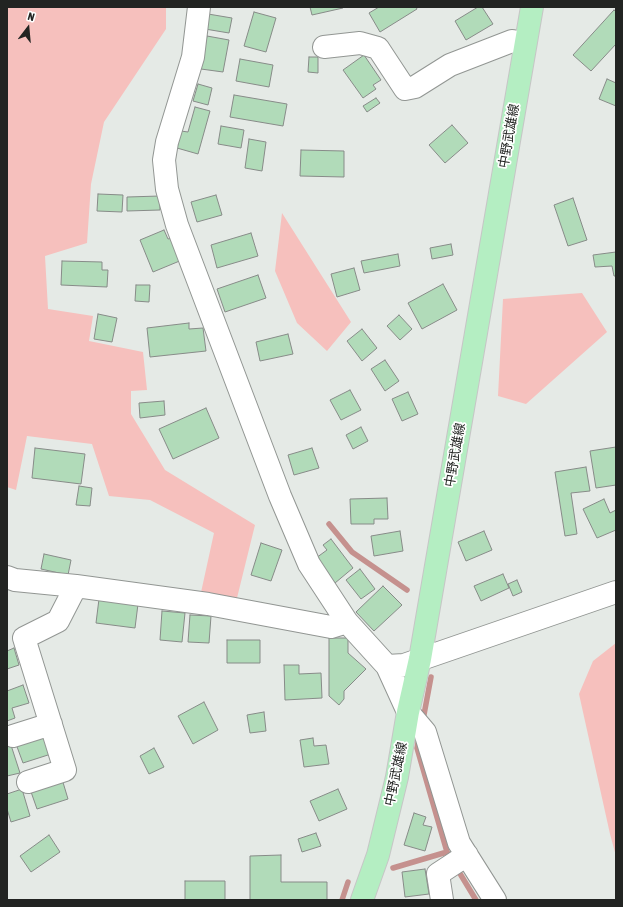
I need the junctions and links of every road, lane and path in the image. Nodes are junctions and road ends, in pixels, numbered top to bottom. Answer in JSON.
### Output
{"nodes":[{"id":1,"x":199,"y":7,"type":"edge"},
{"id":2,"x":532,"y":7,"type":"edge"},
{"id":3,"x":525,"y":44,"type":"junction"},
{"id":4,"x":324,"y":47,"type":"dead end"},
{"id":5,"x":7,"y":577,"type":"edge"},
{"id":6,"x":76,"y":586,"type":"junction"},
{"id":7,"x":616,"y":592,"type":"edge"},
{"id":8,"x":347,"y":622,"type":"junction"},
{"id":9,"x":16,"y":641,"type":"edge"},
{"id":10,"x":420,"y":659,"type":"junction"},
{"id":11,"x":388,"y":666,"type":"junction"},
{"id":12,"x":408,"y":712,"type":"junction"},
{"id":13,"x":51,"y":724,"type":"junction"},
{"id":14,"x":13,"y":736,"type":"dead end"},
{"id":15,"x":28,"y":782,"type":"dead end"},
{"id":16,"x":467,"y":855,"type":"junction"},
{"id":17,"x":362,"y":900,"type":"edge"},
{"id":18,"x":442,"y":900,"type":"edge"},
{"id":19,"x":495,"y":900,"type":"edge"}],
"edges":[{"from":1,"to":8,"type":"street"},
{"from":2,"to":3,"type":"main road","name":"中野武雄線"},
{"from":3,"to":4,"type":"street"},
{"from":3,"to":10,"type":"main road","name":"中野武雄線"},
{"from":5,"to":6,"type":"street"},
{"from":6,"to":8,"type":"street"},
{"from":6,"to":9,"type":"street"},
{"from":7,"to":10,"type":"street"},
{"from":8,"to":11,"type":"street"},
{"from":9,"to":13,"type":"street"},
{"from":10,"to":11,"type":"street"},
{"from":10,"to":12,"type":"main road","name":"中野武雄線"},
{"from":11,"to":12,"type":"street"},
{"from":12,"to":16,"type":"street"},
{"from":12,"to":17,"type":"main road","name":"中野武雄線"},
{"from":13,"to":14,"type":"street"},
{"from":13,"to":15,"type":"street"},
{"from":16,"to":18,"type":"street"},
{"from":16,"to":19,"type":"street"}]}
